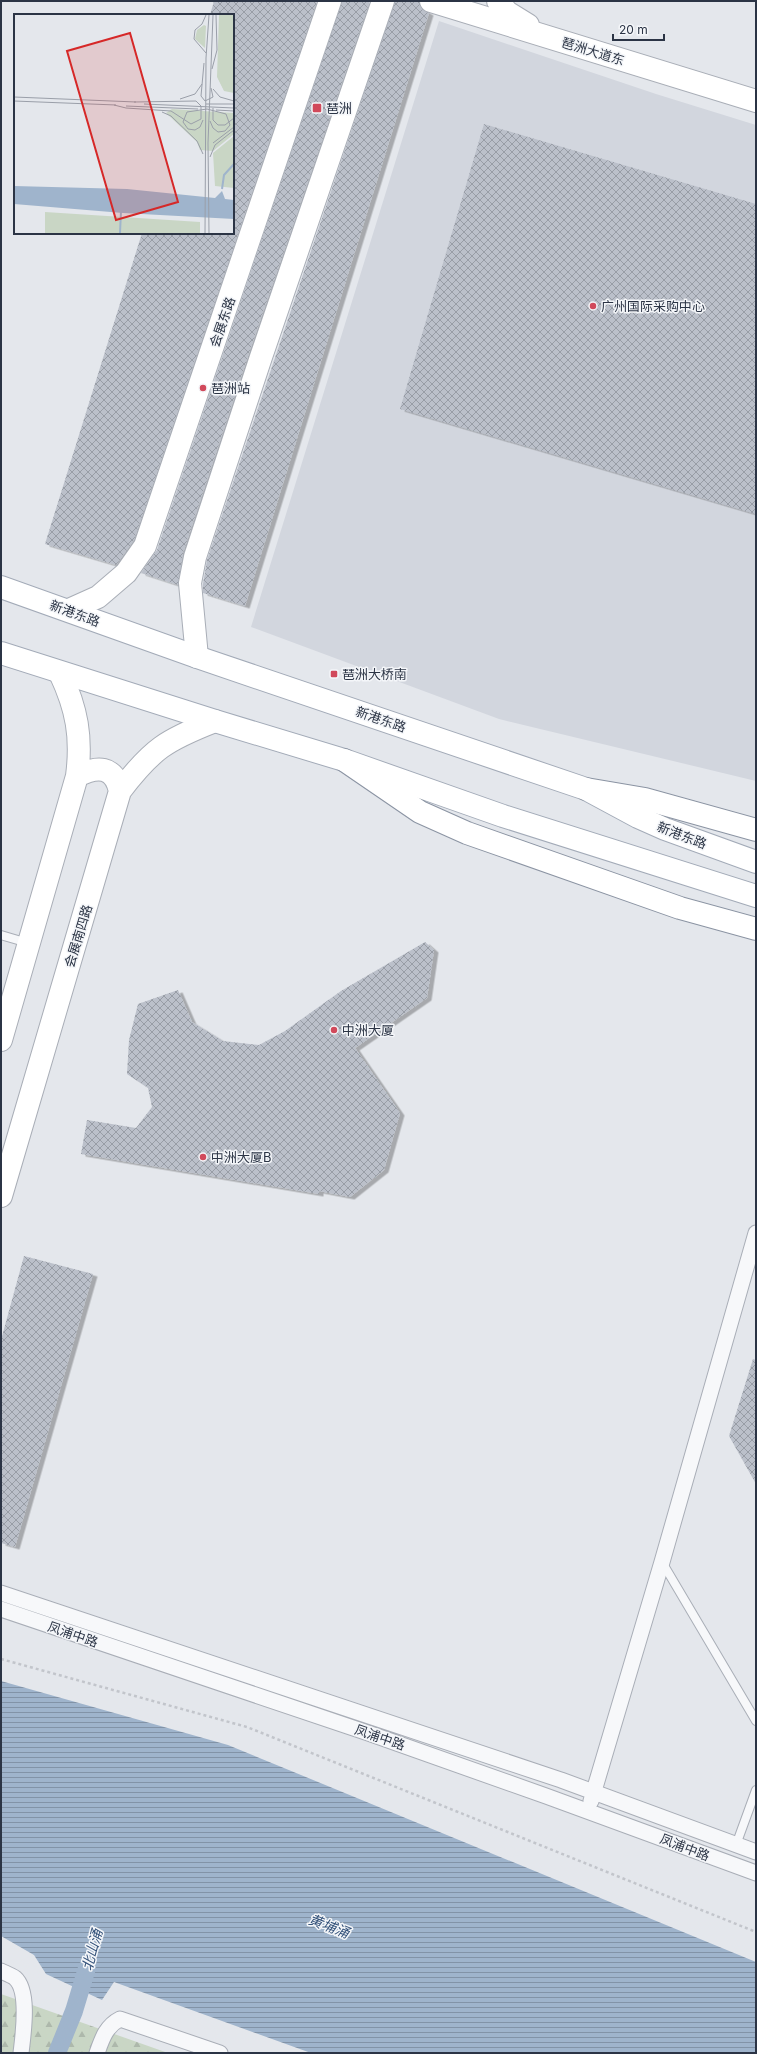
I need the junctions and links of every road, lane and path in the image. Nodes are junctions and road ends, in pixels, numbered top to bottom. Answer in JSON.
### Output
{"nodes":[{"id":1,"x":330,"y":1,"type":"edge"},
{"id":2,"x":383,"y":1,"type":"edge"},
{"id":3,"x":431,"y":1,"type":"edge"},
{"id":4,"x":498,"y":1,"type":"edge"},
{"id":5,"x":548,"y":37,"type":"junction"},
{"id":6,"x":756,"y":101,"type":"edge"},
{"id":7,"x":1,"y":587,"type":"edge"},
{"id":8,"x":69,"y":610,"type":"junction"},
{"id":9,"x":1,"y":653,"type":"edge"},
{"id":10,"x":197,"y":657,"type":"junction"},
{"id":11,"x":60,"y":673,"type":"junction"},
{"id":12,"x":215,"y":722,"type":"junction"},
{"id":13,"x":344,"y":760,"type":"junction"},
{"id":14,"x":77,"y":776,"type":"junction"},
{"id":15,"x":586,"y":789,"type":"junction"},
{"id":16,"x":120,"y":791,"type":"junction"},
{"id":17,"x":712,"y":817,"type":"junction"},
{"id":18,"x":756,"y":821,"type":"edge"},
{"id":19,"x":756,"y":830,"type":"edge"},
{"id":20,"x":756,"y":862,"type":"edge"},
{"id":21,"x":756,"y":896,"type":"edge"},
{"id":22,"x":680,"y":908,"type":"junction"},
{"id":23,"x":756,"y":929,"type":"edge"},
{"id":24,"x":1,"y":935,"type":"edge"},
{"id":25,"x":756,"y":941,"type":"edge"},
{"id":26,"x":28,"y":943,"type":"junction"},
{"id":27,"x":1,"y":1040,"type":"edge"},
{"id":28,"x":1,"y":1196,"type":"edge"},
{"id":29,"x":756,"y":1233,"type":"edge"},
{"id":30,"x":662,"y":1562,"type":"junction"},
{"id":31,"x":1,"y":1593,"type":"edge"},
{"id":32,"x":1,"y":1609,"type":"edge"},
{"id":33,"x":1,"y":1659,"type":"edge"},
{"id":34,"x":756,"y":1722,"type":"edge"},
{"id":35,"x":756,"y":1790,"type":"edge"},
{"id":36,"x":594,"y":1792,"type":"junction"},
{"id":37,"x":588,"y":1811,"type":"junction"},
{"id":38,"x":736,"y":1845,"type":"junction"},
{"id":39,"x":756,"y":1852,"type":"edge"},
{"id":40,"x":756,"y":1873,"type":"edge"},
{"id":41,"x":756,"y":1932,"type":"edge"},
{"id":42,"x":1,"y":1971,"type":"edge"},
{"id":43,"x":21,"y":2053,"type":"edge"},
{"id":44,"x":97,"y":2053,"type":"edge"},
{"id":45,"x":220,"y":2053,"type":"edge"}],
"edges":[{"from":1,"to":8,"type":"main road","name":"会展东路"},
{"from":2,"to":10,"type":"main road"},
{"from":3,"to":5,"type":"main road","name":"琶洲大道东"},
{"from":4,"to":5,"type":"main road"},
{"from":5,"to":6,"type":"main road","name":"琶洲大道东"},
{"from":7,"to":8,"type":"main road","name":"新港东路"},
{"from":8,"to":10,"type":"main road","name":"新港东路"},
{"from":9,"to":11,"type":"main road"},
{"from":10,"to":15,"type":"main road","name":"新港东路"},
{"from":11,"to":12,"type":"main road"},
{"from":11,"to":14,"type":"main road"},
{"from":12,"to":13,"type":"main road"},
{"from":12,"to":16,"type":"main road","name":"会展南四路"},
{"from":13,"to":21,"type":"main road"},
{"from":13,"to":22,"type":"main road"},
{"from":14,"to":16,"type":"main road"},
{"from":14,"to":26,"type":"main road"},
{"from":15,"to":17,"type":"main road"},
{"from":15,"to":20,"type":"main road","name":"新港东路"},
{"from":16,"to":28,"type":"main road","name":"会展南四路"},
{"from":17,"to":18,"type":"main road"},
{"from":17,"to":19,"type":"main road"},
{"from":22,"to":23,"type":"main road"},
{"from":22,"to":25,"type":"main road"},
{"from":24,"to":26,"type":"lane"},
{"from":26,"to":27,"type":"main road"},
{"from":29,"to":30,"type":"street"},
{"from":30,"to":34,"type":"lane"},
{"from":30,"to":36,"type":"street"},
{"from":31,"to":36,"type":"street","name":"凤浦中路"},
{"from":32,"to":37,"type":"street","name":"凤浦中路"},
{"from":33,"to":41,"type":"path"},
{"from":35,"to":38,"type":"lane"},
{"from":36,"to":37,"type":"street"},
{"from":36,"to":38,"type":"street","name":"凤浦中路"},
{"from":37,"to":40,"type":"street","name":"凤浦中路"},
{"from":38,"to":39,"type":"street","name":"凤浦中路"},
{"from":42,"to":43,"type":"street"},
{"from":44,"to":45,"type":"street"}]}
